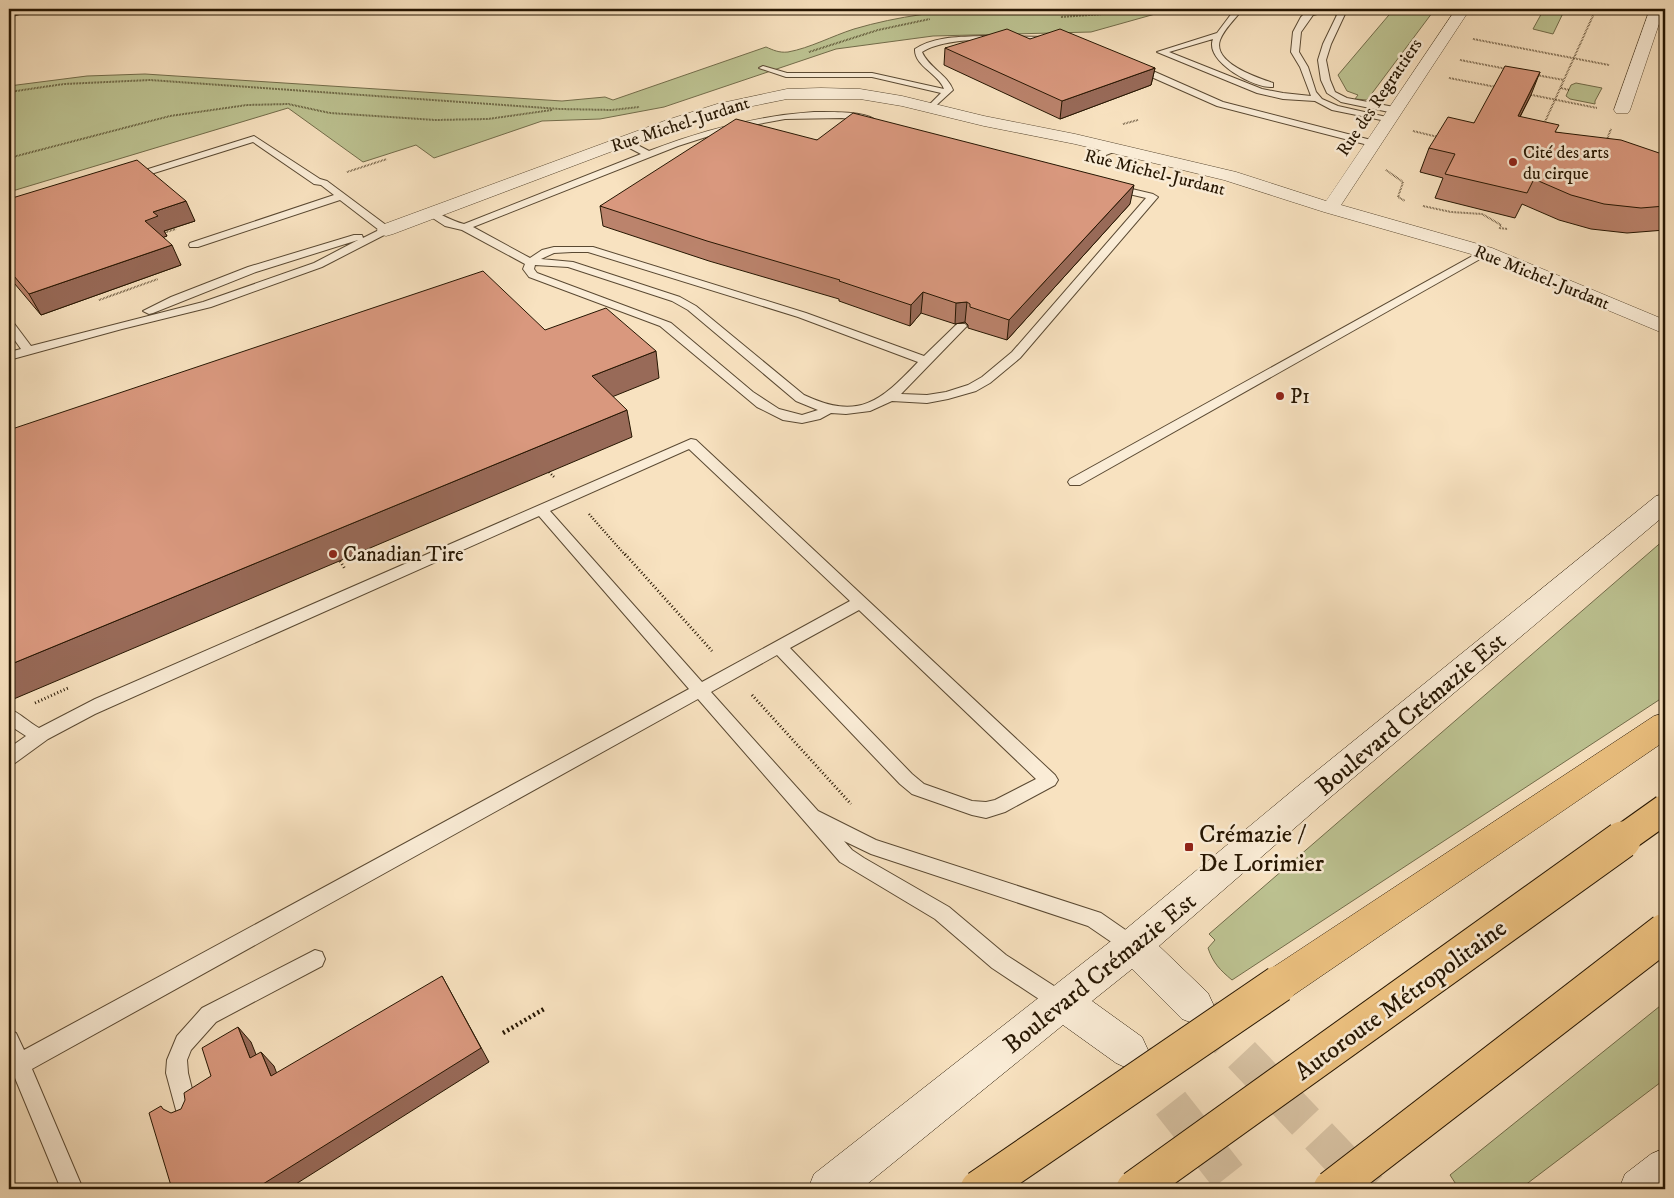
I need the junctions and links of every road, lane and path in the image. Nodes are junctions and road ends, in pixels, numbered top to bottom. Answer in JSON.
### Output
{"nodes":[{"id":1,"x":33,"y":9,"type":"edge"},
{"id":2,"x":1138,"y":9,"type":"edge"},
{"id":3,"x":1239,"y":9,"type":"edge"},
{"id":4,"x":1377,"y":9,"type":"edge"},
{"id":5,"x":1463,"y":9,"type":"edge"},
{"id":6,"x":1596,"y":9,"type":"edge"},
{"id":7,"x":1657,"y":10,"type":"edge"},
{"id":8,"x":1380,"y":12,"type":"dead end"},
{"id":9,"x":9,"y":15,"type":"edge"},
{"id":10,"x":1057,"y":17,"type":"dead end"},
{"id":11,"x":935,"y":18,"type":"dead end"},
{"id":12,"x":1220,"y":34,"type":"junction"},
{"id":13,"x":1064,"y":39,"type":"edge"},
{"id":14,"x":1470,"y":39,"type":"dead end"},
{"id":15,"x":1574,"y":58,"type":"junction"},
{"id":16,"x":1457,"y":59,"type":"dead end"},
{"id":17,"x":1125,"y":62,"type":"edge"},
{"id":18,"x":763,"y":68,"type":"joint"},
{"id":19,"x":1636,"y":70,"type":"junction"},
{"id":20,"x":1515,"y":71,"type":"edge"},
{"id":21,"x":1535,"y":75,"type":"edge"},
{"id":22,"x":1445,"y":77,"type":"dead end"},
{"id":23,"x":1564,"y":80,"type":"junction"},
{"id":24,"x":1500,"y":88,"type":"edge"},
{"id":25,"x":1561,"y":88,"type":"junction"},
{"id":26,"x":1569,"y":90,"type":"dead end"},
{"id":27,"x":9,"y":92,"type":"edge"},
{"id":28,"x":947,"y":92,"type":"junction"},
{"id":29,"x":1519,"y":92,"type":"edge"},
{"id":30,"x":1331,"y":93,"type":"junction"},
{"id":31,"x":1315,"y":95,"type":"junction"},
{"id":32,"x":1556,"y":99,"type":"junction"},
{"id":33,"x":639,"y":107,"type":"dead end"},
{"id":34,"x":930,"y":108,"type":"junction"},
{"id":35,"x":1599,"y":108,"type":"dead end"},
{"id":36,"x":560,"y":109,"type":"junction"},
{"id":37,"x":1391,"y":115,"type":"junction"},
{"id":38,"x":1618,"y":115,"type":"joint"},
{"id":39,"x":1138,"y":120,"type":"dead end"},
{"id":40,"x":879,"y":122,"type":"edge"},
{"id":41,"x":1130,"y":122,"type":"dead end"},
{"id":42,"x":1544,"y":125,"type":"edge"},
{"id":43,"x":1410,"y":131,"type":"dead end"},
{"id":44,"x":1438,"y":137,"type":"edge"},
{"id":45,"x":623,"y":141,"type":"junction"},
{"id":46,"x":1372,"y":143,"type":"junction"},
{"id":47,"x":1604,"y":147,"type":"edge"},
{"id":48,"x":649,"y":154,"type":"junction"},
{"id":49,"x":9,"y":158,"type":"edge"},
{"id":50,"x":387,"y":159,"type":"dead end"},
{"id":51,"x":361,"y":167,"type":"dead end"},
{"id":52,"x":1386,"y":170,"type":"dead end"},
{"id":53,"x":124,"y":179,"type":"edge"},
{"id":54,"x":1105,"y":185,"type":"edge"},
{"id":55,"x":341,"y":196,"type":"junction"},
{"id":56,"x":1409,"y":202,"type":"dead end"},
{"id":57,"x":1418,"y":204,"type":"dead end"},
{"id":58,"x":1330,"y":208,"type":"junction"},
{"id":59,"x":430,"y":213,"type":"junction"},
{"id":60,"x":465,"y":227,"type":"junction"},
{"id":61,"x":1500,"y":227,"type":"dead end"},
{"id":62,"x":386,"y":230,"type":"junction"},
{"id":63,"x":194,"y":245,"type":"dead end"},
{"id":64,"x":1485,"y":252,"type":"junction"},
{"id":65,"x":530,"y":262,"type":"junction"},
{"id":66,"x":146,"y":283,"type":"dead end"},
{"id":67,"x":99,"y":300,"type":"dead end"},
{"id":68,"x":9,"y":324,"type":"edge"},
{"id":69,"x":119,"y":326,"type":"junction"},
{"id":70,"x":962,"y":326,"type":"edge"},
{"id":71,"x":1665,"y":328,"type":"edge"},
{"id":72,"x":28,"y":351,"type":"junction"},
{"id":73,"x":9,"y":356,"type":"edge"},
{"id":74,"x":926,"y":361,"type":"junction"},
{"id":75,"x":890,"y":397,"type":"junction"},
{"id":76,"x":829,"y":410,"type":"junction"},
{"id":77,"x":1075,"y":482,"type":"dead end"},
{"id":78,"x":1665,"y":502,"type":"edge"},
{"id":79,"x":541,"y":509,"type":"junction"},
{"id":80,"x":588,"y":512,"type":"dead end"},
{"id":81,"x":340,"y":561,"type":"edge"},
{"id":82,"x":345,"y":570,"type":"dead end"},
{"id":83,"x":861,"y":602,"type":"junction"},
{"id":84,"x":779,"y":647,"type":"junction"},
{"id":85,"x":712,"y":651,"type":"dead end"},
{"id":86,"x":700,"y":690,"type":"junction"},
{"id":87,"x":752,"y":695,"type":"dead end"},
{"id":88,"x":9,"y":715,"type":"edge"},
{"id":89,"x":1665,"y":725,"type":"edge"},
{"id":90,"x":38,"y":735,"type":"junction"},
{"id":91,"x":9,"y":758,"type":"edge"},
{"id":92,"x":803,"y":808,"type":"junction"},
{"id":93,"x":855,"y":808,"type":"dead end"},
{"id":94,"x":1665,"y":809,"type":"edge"},
{"id":95,"x":1665,"y":932,"type":"edge"},
{"id":96,"x":1133,"y":946,"type":"junction"},
{"id":97,"x":315,"y":959,"type":"dead end"},
{"id":98,"x":1063,"y":1003,"type":"junction"},
{"id":99,"x":1195,"y":1006,"type":"tunnel mouth"},
{"id":100,"x":544,"y":1009,"type":"dead end"},
{"id":101,"x":503,"y":1034,"type":"dead end"},
{"id":102,"x":9,"y":1040,"type":"edge"},
{"id":103,"x":1129,"y":1050,"type":"tunnel mouth"},
{"id":104,"x":14,"y":1068,"type":"edge"},
{"id":105,"x":187,"y":1113,"type":"edge"},
{"id":106,"x":1665,"y":1168,"type":"edge"},
{"id":107,"x":72,"y":1189,"type":"edge"},
{"id":108,"x":829,"y":1189,"type":"edge"},
{"id":109,"x":979,"y":1189,"type":"edge"},
{"id":110,"x":1135,"y":1189,"type":"edge"},
{"id":111,"x":1332,"y":1189,"type":"edge"},
{"id":112,"x":1640,"y":1189,"type":"edge"}],
"edges":[{"from":1,"to":9,"type":"lane"},
{"from":2,"to":10,"type":"path"},
{"from":3,"to":12,"type":"lane"},
{"from":4,"to":8,"type":"path"},
{"from":5,"to":37,"type":"street","name":"Rue des Regrattiers"},
{"from":6,"to":15,"type":"path"},
{"from":7,"to":19,"type":"street"},
{"from":11,"to":18,"type":"path"},
{"from":12,"to":31,"type":"lane"},
{"from":12,"to":31,"type":"lane"},
{"from":13,"to":28,"type":"lane"},
{"from":14,"to":15,"type":"path"},
{"from":15,"to":19,"type":"path"},
{"from":15,"to":23,"type":"path"},
{"from":16,"to":20,"type":"path"},
{"from":17,"to":46,"type":"lane"},
{"from":18,"to":28,"type":"lane"},
{"from":19,"to":38,"type":"street"},
{"from":21,"to":23,"type":"path"},
{"from":22,"to":24,"type":"path"},
{"from":23,"to":25,"type":"path"},
{"from":25,"to":26,"type":"path"},
{"from":25,"to":32,"type":"path"},
{"from":27,"to":36,"type":"path"},
{"from":28,"to":34,"type":"lane"},
{"from":29,"to":32,"type":"path"},
{"from":30,"to":31,"type":"lane"},
{"from":30,"to":31,"type":"lane"},
{"from":30,"to":37,"type":"lane"},
{"from":31,"to":37,"type":"lane"},
{"from":32,"to":35,"type":"path"},
{"from":32,"to":42,"type":"path"},
{"from":33,"to":36,"type":"path"},
{"from":34,"to":45,"type":"street","name":"Rue Michel-Jurdant"},
{"from":34,"to":58,"type":"street","name":"Rue Michel-Jurdant"},
{"from":36,"to":49,"type":"path"},
{"from":37,"to":46,"type":"street","name":"Rue des Regrattiers"},
{"from":38,"to":47,"type":"path"},
{"from":39,"to":41,"type":"path"},
{"from":40,"to":48,"type":"lane"},
{"from":43,"to":44,"type":"path"},
{"from":45,"to":48,"type":"lane"},
{"from":45,"to":59,"type":"street","name":"Rue Michel-Jurdant"},
{"from":46,"to":58,"type":"street","name":"Rue des Regrattiers"},
{"from":48,"to":60,"type":"lane"},
{"from":50,"to":51,"type":"path"},
{"from":52,"to":56,"type":"path"},
{"from":53,"to":55,"type":"lane"},
{"from":54,"to":75,"type":"lane"},
{"from":55,"to":62,"type":"lane"},
{"from":55,"to":63,"type":"lane"},
{"from":57,"to":61,"type":"path"},
{"from":58,"to":64,"type":"street","name":"Rue Michel-Jurdant"},
{"from":59,"to":60,"type":"lane"},
{"from":59,"to":62,"type":"street","name":"Rue Michel-Jurdant"},
{"from":60,"to":65,"type":"lane"},
{"from":62,"to":69,"type":"lane"},
{"from":62,"to":69,"type":"lane"},
{"from":64,"to":71,"type":"street","name":"Rue Michel-Jurdant"},
{"from":64,"to":77,"type":"lane"},
{"from":65,"to":74,"type":"lane"},
{"from":65,"to":76,"type":"lane"},
{"from":65,"to":76,"type":"lane"},
{"from":66,"to":67,"type":"path"},
{"from":68,"to":72,"type":"lane"},
{"from":69,"to":72,"type":"lane"},
{"from":70,"to":74,"type":"lane"},
{"from":72,"to":73,"type":"lane"},
{"from":74,"to":75,"type":"lane"},
{"from":75,"to":76,"type":"lane"},
{"from":78,"to":96,"type":"street","name":"Boulevard Crémazie Est"},
{"from":79,"to":83,"type":"lane"},
{"from":79,"to":86,"type":"lane"},
{"from":79,"to":90,"type":"lane"},
{"from":80,"to":85,"type":"path"},
{"from":81,"to":82,"type":"path"},
{"from":83,"to":84,"type":"lane"},
{"from":83,"to":84,"type":"lane"},
{"from":84,"to":86,"type":"lane"},
{"from":86,"to":92,"type":"lane"},
{"from":86,"to":104,"type":"lane"},
{"from":87,"to":93,"type":"path"},
{"from":88,"to":90,"type":"lane"},
{"from":89,"to":109,"type":"highway","bridge":true},
{"from":90,"to":91,"type":"lane"},
{"from":92,"to":96,"type":"lane"},
{"from":92,"to":98,"type":"lane"},
{"from":94,"to":110,"type":"highway","name":"Autoroute Métropolitaine","bridge":true},
{"from":95,"to":111,"type":"highway","bridge":true},
{"from":96,"to":98,"type":"street","name":"Boulevard Crémazie Est"},
{"from":96,"to":99,"type":"street"},
{"from":97,"to":105,"type":"lane"},
{"from":98,"to":103,"type":"street"},
{"from":98,"to":108,"type":"street","name":"Boulevard Crémazie Est"},
{"from":100,"to":101,"type":"path"},
{"from":102,"to":104,"type":"lane"},
{"from":104,"to":107,"type":"lane"},
{"from":106,"to":112,"type":"street"}]}
